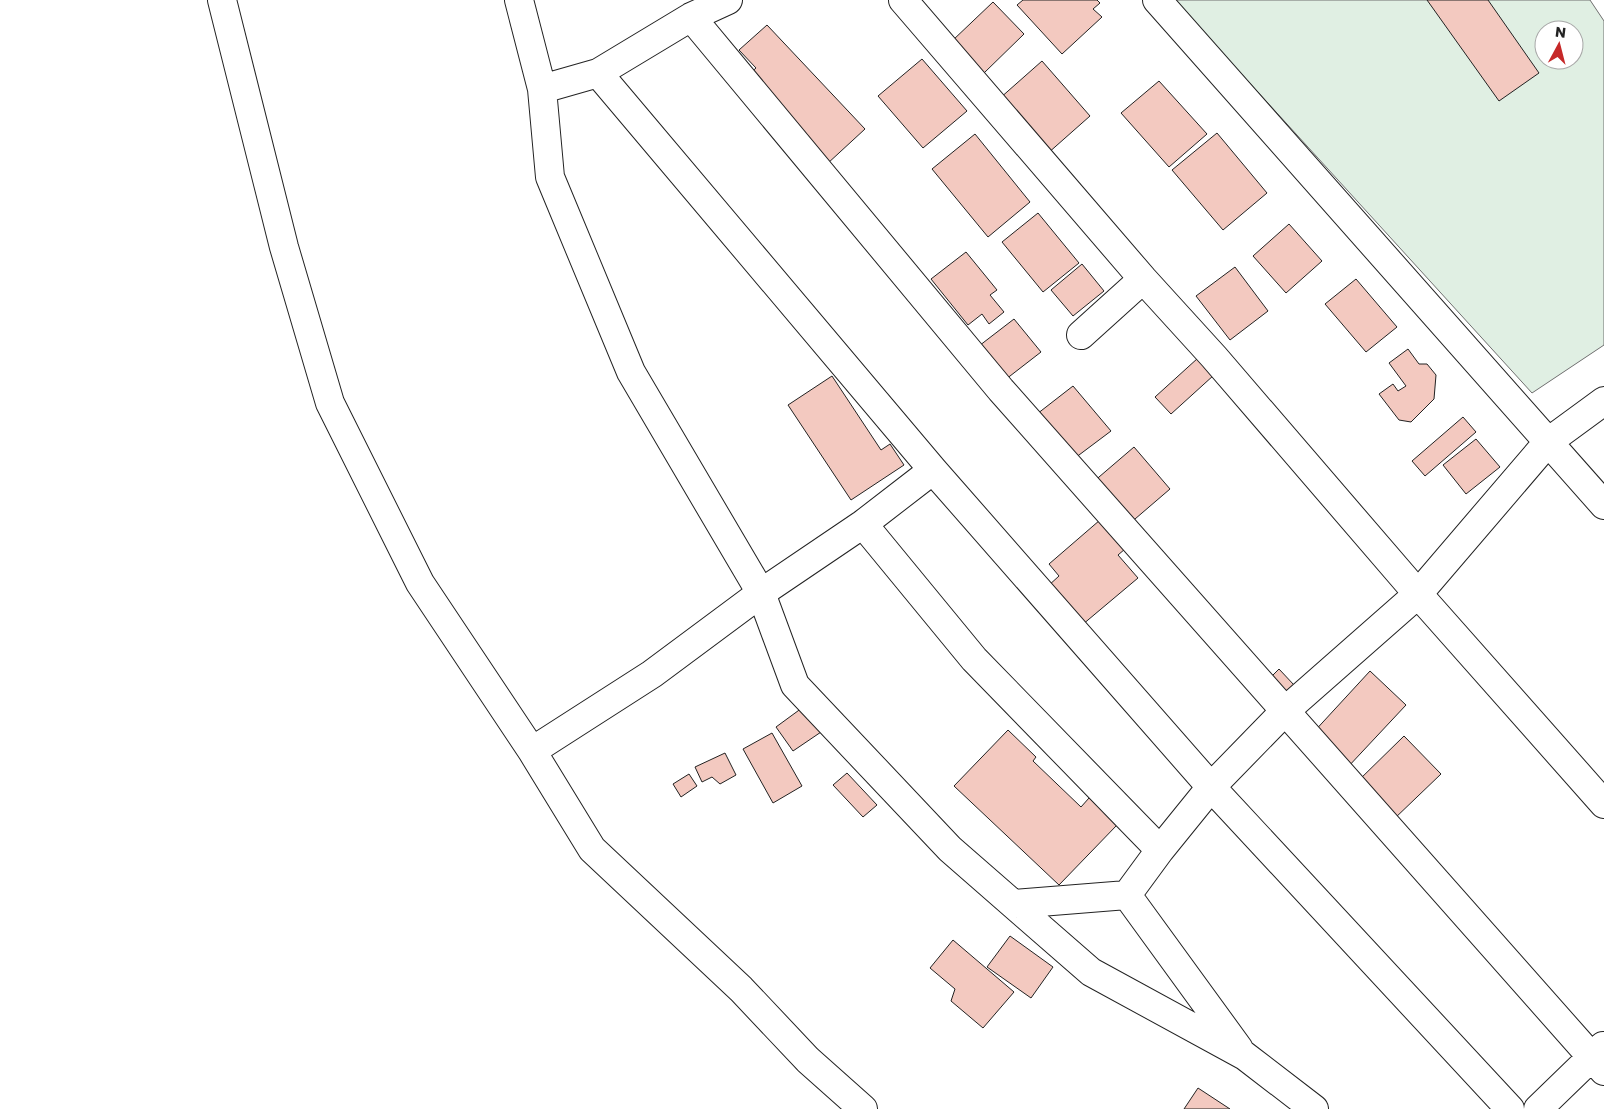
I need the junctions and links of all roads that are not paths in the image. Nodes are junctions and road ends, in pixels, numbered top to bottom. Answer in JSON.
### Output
{"nodes":[{"id":1,"x":222,"y":0,"type":"edge"},
{"id":2,"x":519,"y":0,"type":"edge"},
{"id":3,"x":728,"y":0,"type":"edge"},
{"id":4,"x":903,"y":0,"type":"edge"},
{"id":5,"x":1157,"y":0,"type":"edge"},
{"id":6,"x":691,"y":17,"type":"junction"},
{"id":7,"x":598,"y":73,"type":"junction"},
{"id":8,"x":542,"y":89,"type":"junction"},
{"id":9,"x":1143,"y":279,"type":"junction"},
{"id":10,"x":1081,"y":335,"type":"dead end"},
{"id":11,"x":1604,"y":401,"type":"edge"},
{"id":12,"x":1548,"y":442,"type":"junction"},
{"id":13,"x":933,"y":470,"type":"junction"},
{"id":14,"x":1604,"y":505,"type":"edge"},
{"id":15,"x":863,"y":524,"type":"junction"},
{"id":16,"x":761,"y":593,"type":"junction"},
{"id":17,"x":1418,"y":594,"type":"junction"},
{"id":18,"x":1286,"y":711,"type":"junction"},
{"id":19,"x":532,"y":751,"type":"junction"},
{"id":20,"x":1211,"y":787,"type":"junction"},
{"id":21,"x":1604,"y":804,"type":"edge"},
{"id":22,"x":1160,"y":850,"type":"junction"},
{"id":23,"x":1127,"y":895,"type":"junction"},
{"id":24,"x":1015,"y":904,"type":"junction"},
{"id":25,"x":1244,"y":1056,"type":"junction"},
{"id":26,"x":1600,"y":1058,"type":"edge"},
{"id":27,"x":863,"y":1109,"type":"edge"},
{"id":28,"x":1314,"y":1109,"type":"edge"},
{"id":29,"x":1510,"y":1109,"type":"edge"},
{"id":30,"x":1538,"y":1109,"type":"edge"}],
"edges":[{"from":1,"to":19,"type":"street"},
{"from":2,"to":8,"type":"street"},
{"from":3,"to":6,"type":"street"},
{"from":4,"to":9,"type":"street"},
{"from":5,"to":12,"type":"street"},
{"from":6,"to":7,"type":"street"},
{"from":6,"to":18,"type":"street"},
{"from":7,"to":8,"type":"street"},
{"from":7,"to":13,"type":"street"},
{"from":8,"to":16,"type":"street"},
{"from":9,"to":10,"type":"street"},
{"from":9,"to":17,"type":"street"},
{"from":11,"to":12,"type":"street"},
{"from":12,"to":14,"type":"street"},
{"from":12,"to":17,"type":"street"},
{"from":13,"to":15,"type":"street"},
{"from":13,"to":20,"type":"street"},
{"from":15,"to":16,"type":"street"},
{"from":15,"to":22,"type":"street"},
{"from":16,"to":19,"type":"street"},
{"from":16,"to":24,"type":"street"},
{"from":17,"to":18,"type":"street"},
{"from":17,"to":21,"type":"street"},
{"from":18,"to":20,"type":"street"},
{"from":18,"to":26,"type":"street"},
{"from":19,"to":27,"type":"street"},
{"from":20,"to":22,"type":"street"},
{"from":20,"to":29,"type":"street"},
{"from":22,"to":23,"type":"street"},
{"from":23,"to":24,"type":"street"},
{"from":23,"to":25,"type":"street"},
{"from":24,"to":25,"type":"street"},
{"from":25,"to":28,"type":"street"},
{"from":26,"to":30,"type":"street"}]}
